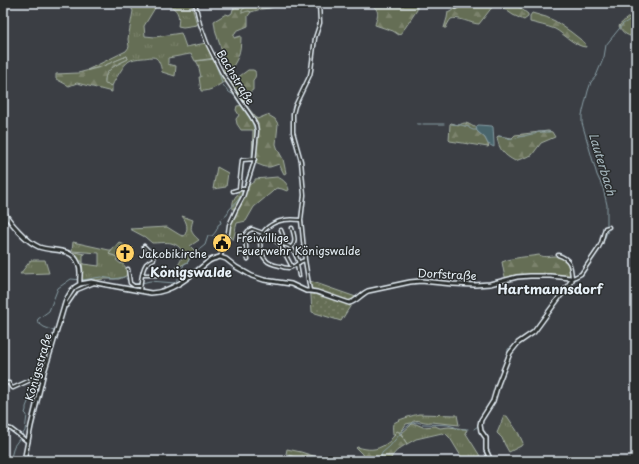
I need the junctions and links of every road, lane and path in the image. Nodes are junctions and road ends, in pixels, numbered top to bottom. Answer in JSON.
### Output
{"nodes":[{"id":1,"x":195,"y":3,"type":"edge"},
{"id":2,"x":318,"y":3,"type":"edge"},
{"id":3,"x":462,"y":3,"type":"edge"},
{"id":4,"x":456,"y":7,"type":"dead end"},
{"id":5,"x":253,"y":159,"type":"junction"},
{"id":6,"x":242,"y":189,"type":"junction"},
{"id":7,"x":233,"y":191,"type":"dead end"},
{"id":8,"x":3,"y":210,"type":"edge"},
{"id":9,"x":301,"y":220,"type":"junction"},
{"id":10,"x":608,"y":227,"type":"dead end"},
{"id":11,"x":292,"y":228,"type":"dead end"},
{"id":12,"x":281,"y":230,"type":"dead end"},
{"id":13,"x":262,"y":233,"type":"junction"},
{"id":14,"x":280,"y":244,"type":"junction"},
{"id":15,"x":286,"y":244,"type":"junction"},
{"id":16,"x":144,"y":246,"type":"dead end"},
{"id":17,"x":291,"y":247,"type":"junction"},
{"id":18,"x":558,"y":255,"type":"dead end"},
{"id":19,"x":220,"y":257,"type":"junction"},
{"id":20,"x":248,"y":259,"type":"dead end"},
{"id":21,"x":305,"y":260,"type":"junction"},
{"id":22,"x":298,"y":264,"type":"junction"},
{"id":23,"x":292,"y":266,"type":"junction"},
{"id":24,"x":128,"y":269,"type":"dead end"},
{"id":25,"x":163,"y":273,"type":"dead end"},
{"id":26,"x":142,"y":275,"type":"junction"},
{"id":27,"x":299,"y":276,"type":"dead end"},
{"id":28,"x":572,"y":278,"type":"junction"},
{"id":29,"x":80,"y":283,"type":"junction"},
{"id":30,"x":95,"y":283,"type":"junction"},
{"id":31,"x":140,"y":286,"type":"junction"},
{"id":32,"x":140,"y":291,"type":"junction"},
{"id":33,"x":310,"y":291,"type":"junction"},
{"id":34,"x":64,"y":306,"type":"junction"},
{"id":35,"x":42,"y":379,"type":"junction"},
{"id":36,"x":5,"y":384,"type":"dead end"},
{"id":37,"x":3,"y":427,"type":"edge"},
{"id":38,"x":28,"y":442,"type":"junction"},
{"id":39,"x":24,"y":461,"type":"edge"},
{"id":40,"x":491,"y":461,"type":"edge"}],
"edges":[{"from":1,"to":5,"type":"street","name":"Bachstraße"},
{"from":2,"to":9,"type":"street"},
{"from":3,"to":4,"type":"street"},
{"from":5,"to":6,"type":"street","name":"Bachstraße"},
{"from":5,"to":6,"type":"street","name":"Bachstraße"},
{"from":6,"to":7,"type":"street"},
{"from":6,"to":19,"type":"street","name":"Bachstraße"},
{"from":8,"to":29,"type":"street"},
{"from":9,"to":13,"type":"street"},
{"from":9,"to":21,"type":"street"},
{"from":10,"to":28,"type":"street"},
{"from":11,"to":17,"type":"street"},
{"from":12,"to":15,"type":"street"},
{"from":13,"to":14,"type":"street"},
{"from":13,"to":20,"type":"street"},
{"from":13,"to":23,"type":"street"},
{"from":14,"to":15,"type":"street"},
{"from":14,"to":23,"type":"street"},
{"from":15,"to":17,"type":"street"},
{"from":16,"to":26,"type":"street"},
{"from":17,"to":22,"type":"street"},
{"from":18,"to":28,"type":"street"},
{"from":19,"to":32,"type":"street"},
{"from":19,"to":33,"type":"street"},
{"from":21,"to":22,"type":"street"},
{"from":21,"to":33,"type":"street"},
{"from":22,"to":23,"type":"street"},
{"from":22,"to":27,"type":"street"},
{"from":24,"to":31,"type":"street"},
{"from":25,"to":26,"type":"street"},
{"from":26,"to":31,"type":"street"},
{"from":28,"to":33,"type":"street","name":"Dorfstraße"},
{"from":28,"to":40,"type":"street"},
{"from":29,"to":30,"type":"street"},
{"from":29,"to":34,"type":"street","name":"Königsstraße"},
{"from":30,"to":32,"type":"street"},
{"from":30,"to":34,"type":"street"},
{"from":31,"to":32,"type":"street"},
{"from":34,"to":35,"type":"street","name":"Königsstraße"},
{"from":35,"to":36,"type":"street"},
{"from":35,"to":38,"type":"street","name":"Königsstraße"},
{"from":37,"to":38,"type":"street"},
{"from":38,"to":39,"type":"street","name":"Königsstraße"}]}
